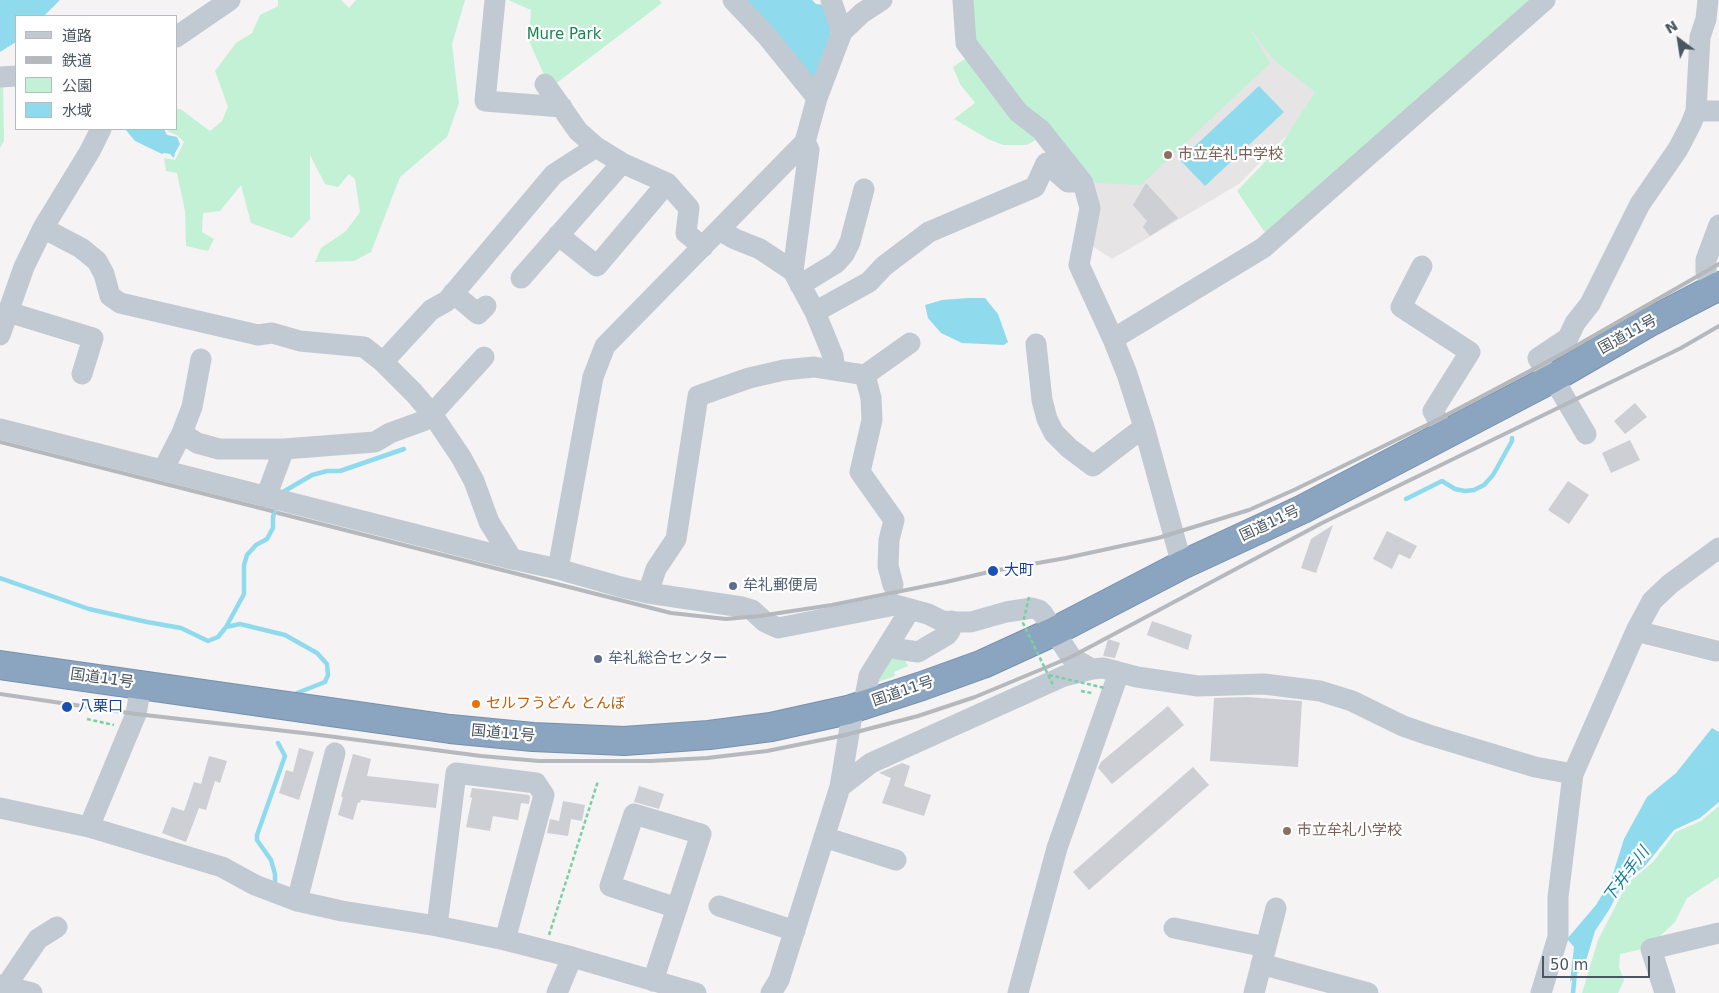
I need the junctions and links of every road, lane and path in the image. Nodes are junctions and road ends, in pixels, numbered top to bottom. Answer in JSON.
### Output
{"nodes":[{"id":1,"x":230,"y":0,"type":"edge"},
{"id":2,"x":495,"y":0,"type":"edge"},
{"id":3,"x":733,"y":0,"type":"edge"},
{"id":4,"x":831,"y":0,"type":"edge"},
{"id":5,"x":882,"y":0,"type":"edge"},
{"id":6,"x":963,"y":0,"type":"edge"},
{"id":7,"x":1545,"y":0,"type":"edge"},
{"id":8,"x":1708,"y":0,"type":"edge"},
{"id":9,"x":842,"y":32,"type":"junction"},
{"id":10,"x":178,"y":36,"type":"edge"},
{"id":11,"x":15,"y":76,"type":"edge"},
{"id":12,"x":0,"y":78,"type":"edge"},
{"id":13,"x":545,"y":84,"type":"dead end"},
{"id":14,"x":817,"y":98,"type":"junction"},
{"id":15,"x":562,"y":107,"type":"junction"},
{"id":16,"x":1696,"y":111,"type":"junction"},
{"id":17,"x":1719,"y":111,"type":"edge"},
{"id":18,"x":100,"y":130,"type":"edge"},
{"id":19,"x":805,"y":142,"type":"junction"},
{"id":20,"x":596,"y":147,"type":"junction"},
{"id":21,"x":622,"y":163,"type":"junction"},
{"id":22,"x":667,"y":183,"type":"junction"},
{"id":23,"x":1083,"y":183,"type":"junction"},
{"id":24,"x":864,"y":189,"type":"dead end"},
{"id":25,"x":1719,"y":225,"type":"edge"},
{"id":26,"x":43,"y":228,"type":"junction"},
{"id":27,"x":719,"y":230,"type":"junction"},
{"id":28,"x":558,"y":235,"type":"junction"},
{"id":29,"x":703,"y":247,"type":"junction"},
{"id":30,"x":1422,"y":266,"type":"dead end"},
{"id":31,"x":521,"y":278,"type":"dead end"},
{"id":32,"x":797,"y":278,"type":"junction"},
{"id":33,"x":1716,"y":287,"type":"edge"},
{"id":34,"x":453,"y":293,"type":"junction"},
{"id":35,"x":7,"y":300,"type":"edge"},
{"id":36,"x":486,"y":306,"type":"dead end"},
{"id":37,"x":815,"y":312,"type":"junction"},
{"id":38,"x":0,"y":334,"type":"edge"},
{"id":39,"x":1114,"y":339,"type":"junction"},
{"id":40,"x":910,"y":343,"type":"dead end"},
{"id":41,"x":1036,"y":344,"type":"dead end"},
{"id":42,"x":484,"y":357,"type":"dead end"},
{"id":43,"x":201,"y":359,"type":"dead end"},
{"id":44,"x":383,"y":362,"type":"junction"},
{"id":45,"x":835,"y":369,"type":"junction"},
{"id":46,"x":82,"y":374,"type":"dead end"},
{"id":47,"x":865,"y":375,"type":"junction"},
{"id":48,"x":1551,"y":378,"type":"junction"},
{"id":49,"x":432,"y":414,"type":"junction"},
{"id":50,"x":1144,"y":427,"type":"junction"},
{"id":51,"x":0,"y":429,"type":"edge"},
{"id":52,"x":182,"y":433,"type":"junction"},
{"id":53,"x":1586,"y":434,"type":"dead end"},
{"id":54,"x":1446,"y":435,"type":"junction"},
{"id":55,"x":284,"y":449,"type":"junction"},
{"id":56,"x":163,"y":470,"type":"junction"},
{"id":57,"x":266,"y":497,"type":"junction"},
{"id":58,"x":1719,"y":548,"type":"edge"},
{"id":59,"x":512,"y":559,"type":"junction"},
{"id":60,"x":1182,"y":565,"type":"junction"},
{"id":61,"x":558,"y":569,"type":"junction"},
{"id":62,"x":893,"y":585,"type":"dead end"},
{"id":63,"x":648,"y":593,"type":"junction"},
{"id":64,"x":1029,"y":597,"type":"dead end"},
{"id":65,"x":910,"y":610,"type":"junction"},
{"id":66,"x":952,"y":622,"type":"junction"},
{"id":67,"x":1636,"y":630,"type":"junction"},
{"id":68,"x":1055,"y":631,"type":"junction"},
{"id":69,"x":889,"y":644,"type":"junction"},
{"id":70,"x":1715,"y":647,"type":"edge"},
{"id":71,"x":0,"y":665,"type":"edge"},
{"id":72,"x":1092,"y":668,"type":"junction"},
{"id":73,"x":1119,"y":672,"type":"junction"},
{"id":74,"x":1049,"y":675,"type":"junction"},
{"id":75,"x":141,"y":685,"type":"junction"},
{"id":76,"x":1054,"y":687,"type":"dead end"},
{"id":77,"x":1105,"y":688,"type":"dead end"},
{"id":78,"x":1080,"y":690,"type":"dead end"},
{"id":79,"x":1096,"y":694,"type":"dead end"},
{"id":80,"x":859,"y":707,"type":"junction"},
{"id":81,"x":87,"y":719,"type":"dead end"},
{"id":82,"x":130,"y":728,"type":"junction"},
{"id":83,"x":335,"y":754,"type":"dead end"},
{"id":84,"x":1573,"y":774,"type":"junction"},
{"id":85,"x":598,"y":780,"type":"dead end"},
{"id":86,"x":840,"y":787,"type":"junction"},
{"id":87,"x":0,"y":808,"type":"edge"},
{"id":88,"x":89,"y":827,"type":"junction"},
{"id":89,"x":824,"y":837,"type":"junction"},
{"id":90,"x":896,"y":860,"type":"dead end"},
{"id":91,"x":297,"y":901,"type":"junction"},
{"id":92,"x":718,"y":906,"type":"dead end"},
{"id":93,"x":677,"y":908,"type":"junction"},
{"id":94,"x":1276,"y":908,"type":"dead end"},
{"id":95,"x":437,"y":926,"type":"junction"},
{"id":96,"x":57,"y":927,"type":"dead end"},
{"id":97,"x":1174,"y":928,"type":"dead end"},
{"id":98,"x":795,"y":931,"type":"junction"},
{"id":99,"x":1719,"y":932,"type":"edge"},
{"id":100,"x":505,"y":940,"type":"junction"},
{"id":101,"x":544,"y":950,"type":"junction"},
{"id":102,"x":1263,"y":955,"type":"junction"},
{"id":103,"x":572,"y":957,"type":"junction"},
{"id":104,"x":653,"y":981,"type":"junction"},
{"id":105,"x":3,"y":985,"type":"edge"},
{"id":106,"x":32,"y":993,"type":"edge"},
{"id":107,"x":558,"y":993,"type":"edge"},
{"id":108,"x":696,"y":993,"type":"edge"},
{"id":109,"x":771,"y":993,"type":"edge"},
{"id":110,"x":1018,"y":993,"type":"edge"},
{"id":111,"x":1254,"y":993,"type":"edge"},
{"id":112,"x":1368,"y":993,"type":"edge"},
{"id":113,"x":1541,"y":993,"type":"edge"},
{"id":114,"x":1665,"y":993,"type":"edge"}],
"edges":[{"from":1,"to":10,"type":"street"},
{"from":2,"to":15,"type":"street"},
{"from":3,"to":14,"type":"street"},
{"from":4,"to":9,"type":"street"},
{"from":5,"to":9,"type":"street"},
{"from":6,"to":23,"type":"street"},
{"from":7,"to":39,"type":"street"},
{"from":8,"to":16,"type":"street"},
{"from":9,"to":14,"type":"street"},
{"from":11,"to":12,"type":"street"},
{"from":13,"to":15,"type":"street"},
{"from":14,"to":19,"type":"street"},
{"from":15,"to":20,"type":"street"},
{"from":16,"to":17,"type":"street"},
{"from":16,"to":48,"type":"street"},
{"from":18,"to":26,"type":"street"},
{"from":19,"to":27,"type":"street"},
{"from":19,"to":32,"type":"street"},
{"from":20,"to":21,"type":"street"},
{"from":20,"to":34,"type":"street"},
{"from":21,"to":22,"type":"street"},
{"from":21,"to":28,"type":"street"},
{"from":22,"to":28,"type":"street"},
{"from":22,"to":29,"type":"street"},
{"from":23,"to":37,"type":"street"},
{"from":23,"to":39,"type":"street"},
{"from":24,"to":32,"type":"street"},
{"from":25,"to":33,"type":"street"},
{"from":26,"to":35,"type":"street"},
{"from":26,"to":44,"type":"street"},
{"from":27,"to":29,"type":"street"},
{"from":27,"to":32,"type":"street"},
{"from":28,"to":31,"type":"street"},
{"from":29,"to":61,"type":"street"},
{"from":30,"to":54,"type":"street"},
{"from":32,"to":37,"type":"street"},
{"from":33,"to":48,"type":"highway","name":"国道11号"},
{"from":34,"to":36,"type":"street"},
{"from":34,"to":44,"type":"street"},
{"from":35,"to":38,"type":"street"},
{"from":35,"to":46,"type":"street"},
{"from":37,"to":45,"type":"street"},
{"from":39,"to":50,"type":"street"},
{"from":40,"to":47,"type":"street"},
{"from":41,"to":50,"type":"street"},
{"from":42,"to":49,"type":"street"},
{"from":43,"to":52,"type":"street"},
{"from":44,"to":49,"type":"street"},
{"from":45,"to":47,"type":"street"},
{"from":45,"to":63,"type":"street"},
{"from":47,"to":62,"type":"street"},
{"from":48,"to":53,"type":"street"},
{"from":48,"to":54,"type":"highway","name":"国道11号"},
{"from":49,"to":55,"type":"street"},
{"from":49,"to":59,"type":"street"},
{"from":50,"to":60,"type":"street"},
{"from":51,"to":56,"type":"street"},
{"from":52,"to":55,"type":"street"},
{"from":52,"to":56,"type":"street"},
{"from":54,"to":60,"type":"highway","name":"国道11号"},
{"from":55,"to":57,"type":"street"},
{"from":56,"to":57,"type":"street"},
{"from":57,"to":59,"type":"street"},
{"from":58,"to":67,"type":"street"},
{"from":59,"to":61,"type":"street"},
{"from":60,"to":68,"type":"highway","name":"国道11号"},
{"from":61,"to":63,"type":"street"},
{"from":63,"to":65,"type":"street"},
{"from":64,"to":74,"type":"path","bridge":true},
{"from":65,"to":66,"type":"street"},
{"from":65,"to":69,"type":"street"},
{"from":66,"to":68,"type":"street"},
{"from":66,"to":69,"type":"street"},
{"from":67,"to":70,"type":"street"},
{"from":67,"to":84,"type":"street"},
{"from":68,"to":72,"type":"street"},
{"from":68,"to":80,"type":"highway","name":"国道11号"},
{"from":69,"to":80,"type":"street"},
{"from":71,"to":75,"type":"highway","name":"国道11号"},
{"from":72,"to":73,"type":"street"},
{"from":72,"to":86,"type":"street"},
{"from":73,"to":84,"type":"street"},
{"from":73,"to":110,"type":"street"},
{"from":74,"to":76,"type":"path","bridge":true},
{"from":74,"to":77,"type":"path","bridge":true},
{"from":75,"to":80,"type":"highway","name":"国道11号"},
{"from":75,"to":82,"type":"street"},
{"from":78,"to":79,"type":"path"},
{"from":80,"to":86,"type":"street"},
{"from":81,"to":82,"type":"path"},
{"from":82,"to":88,"type":"street"},
{"from":83,"to":91,"type":"street"},
{"from":84,"to":113,"type":"street"},
{"from":85,"to":101,"type":"path"},
{"from":86,"to":89,"type":"street"},
{"from":87,"to":88,"type":"street"},
{"from":88,"to":91,"type":"street"},
{"from":89,"to":90,"type":"street"},
{"from":89,"to":98,"type":"street"},
{"from":91,"to":95,"type":"street"},
{"from":92,"to":98,"type":"street"},
{"from":93,"to":93,"type":"street"},
{"from":93,"to":104,"type":"street"},
{"from":94,"to":102,"type":"street"},
{"from":95,"to":100,"type":"street"},
{"from":95,"to":100,"type":"street"},
{"from":96,"to":105,"type":"street"},
{"from":97,"to":102,"type":"street"},
{"from":98,"to":109,"type":"street"},
{"from":99,"to":114,"type":"street"},
{"from":100,"to":101,"type":"street"},
{"from":101,"to":103,"type":"street"},
{"from":102,"to":111,"type":"street"},
{"from":102,"to":112,"type":"street"},
{"from":103,"to":104,"type":"street"},
{"from":103,"to":107,"type":"street"},
{"from":104,"to":108,"type":"street"},
{"from":105,"to":106,"type":"street"}]}
